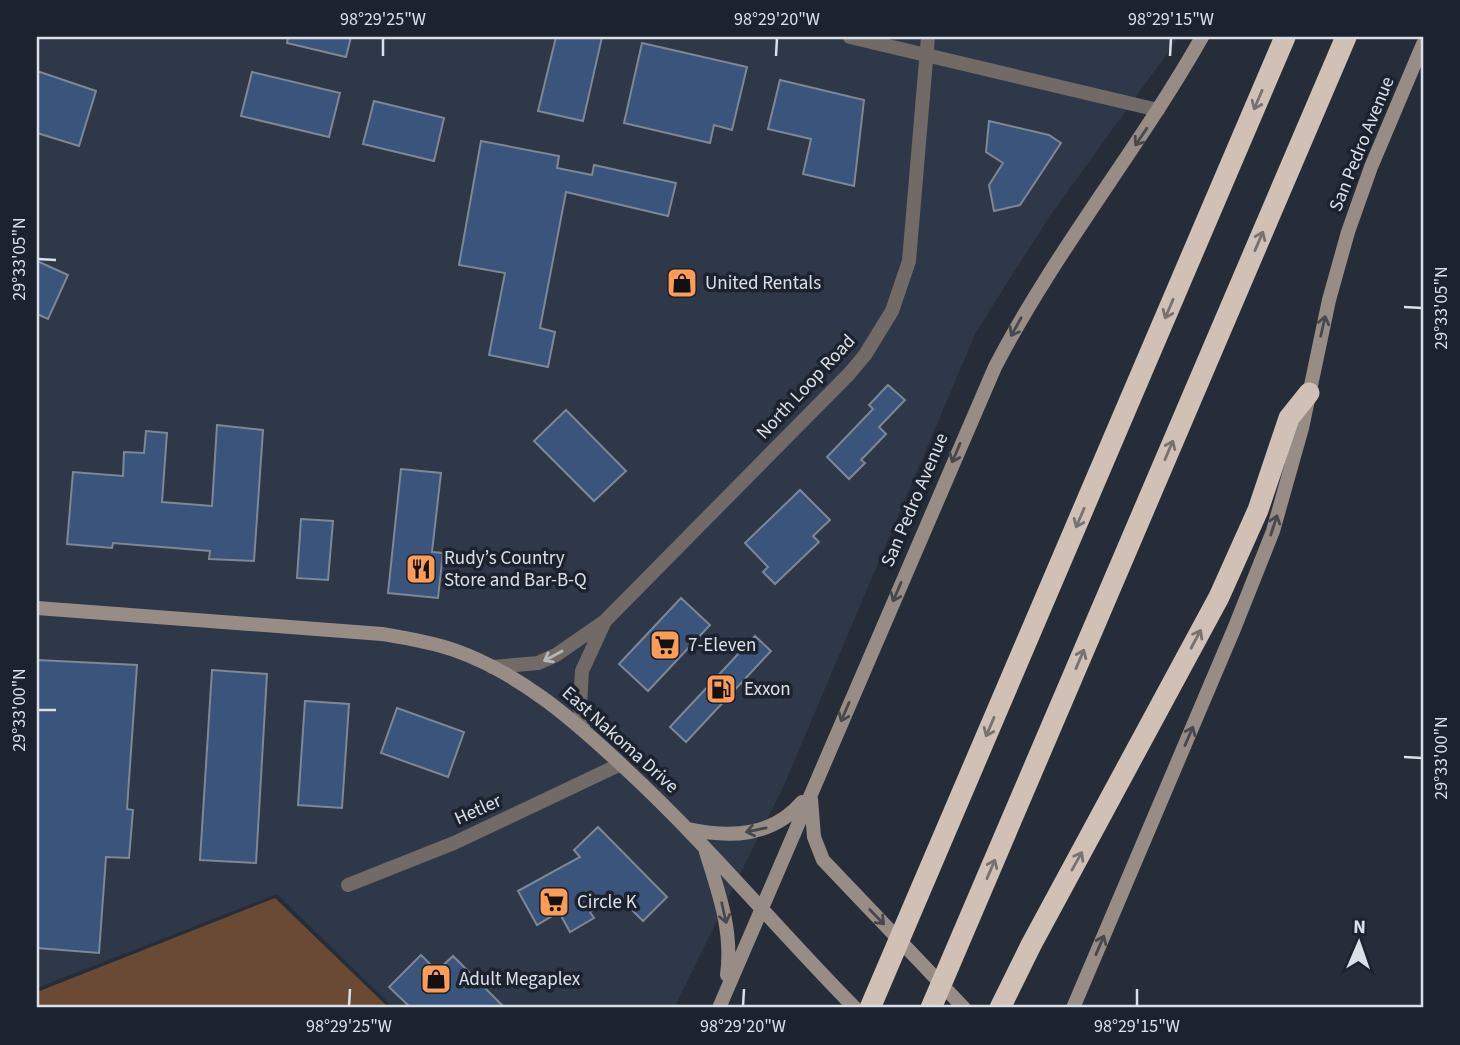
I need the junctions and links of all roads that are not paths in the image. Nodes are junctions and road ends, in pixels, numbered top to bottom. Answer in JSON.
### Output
{"nodes":[{"id":1,"x":850,"y":37,"type":"edge"},
{"id":2,"x":928,"y":37,"type":"edge"},
{"id":3,"x":1202,"y":37,"type":"edge"},
{"id":4,"x":1285,"y":37,"type":"edge"},
{"id":5,"x":1346,"y":37,"type":"edge"},
{"id":6,"x":1423,"y":44,"type":"edge"},
{"id":7,"x":925,"y":54,"type":"junction"},
{"id":8,"x":1158,"y":110,"type":"junction"},
{"id":9,"x":1309,"y":393,"type":"junction"},
{"id":10,"x":37,"y":608,"type":"edge"},
{"id":11,"x":605,"y":621,"type":"junction"},
{"id":12,"x":492,"y":667,"type":"junction"},
{"id":13,"x":583,"y":728,"type":"junction"},
{"id":14,"x":621,"y":764,"type":"junction"},
{"id":15,"x":811,"y":793,"type":"junction"},
{"id":16,"x":688,"y":829,"type":"junction"},
{"id":17,"x":704,"y":847,"type":"junction"},
{"id":18,"x":348,"y":885,"type":"dead end"},
{"id":19,"x":762,"y":906,"type":"junction"},
{"id":20,"x":721,"y":1003,"type":"edge"},
{"id":21,"x":855,"y":1008,"type":"edge"},
{"id":22,"x":870,"y":1008,"type":"edge"},
{"id":23,"x":931,"y":1008,"type":"edge"},
{"id":24,"x":964,"y":1008,"type":"edge"},
{"id":25,"x":1000,"y":1008,"type":"edge"},
{"id":26,"x":1073,"y":1008,"type":"edge"}],
"edges":[{"from":1,"to":7,"type":"street"},
{"from":2,"to":7,"type":"street","name":"North Loop Road"},
{"from":3,"to":8,"type":"main road","name":"San Pedro Avenue"},
{"from":4,"to":22,"type":"highway","one_way":true},
{"from":23,"to":5,"type":"highway","one_way":true},
{"from":9,"to":6,"type":"main road","name":"San Pedro Avenue","one_way":true},
{"from":7,"to":8,"type":"street"},
{"from":7,"to":11,"type":"street","name":"North Loop Road"},
{"from":8,"to":15,"type":"main road","name":"San Pedro Avenue","one_way":true},
{"from":25,"to":9,"type":"highway","one_way":true},
{"from":26,"to":9,"type":"main road","name":"San Pedro Avenue","one_way":true},
{"from":10,"to":12,"type":"main road","name":"East Nakoma Drive"},
{"from":11,"to":12,"type":"street","name":"North Loop Road","one_way":true},
{"from":11,"to":13,"type":"street","name":"North Loop Road"},
{"from":12,"to":13,"type":"main road","name":"East Nakoma Drive"},
{"from":13,"to":14,"type":"main road","name":"East Nakoma Drive"},
{"from":14,"to":16,"type":"main road","name":"East Nakoma Drive"},
{"from":14,"to":18,"type":"street","name":"Hetler"},
{"from":15,"to":16,"type":"main road","one_way":true},
{"from":15,"to":19,"type":"main road","name":"San Pedro Avenue"},
{"from":15,"to":24,"type":"main road","one_way":true},
{"from":16,"to":17,"type":"main road","name":"East Nakoma Drive"},
{"from":17,"to":19,"type":"main road","name":"East Nakoma Drive"},
{"from":17,"to":20,"type":"main road","one_way":true},
{"from":19,"to":20,"type":"main road","name":"San Pedro Avenue"},
{"from":19,"to":21,"type":"main road","name":"East Nakoma Drive"}]}
